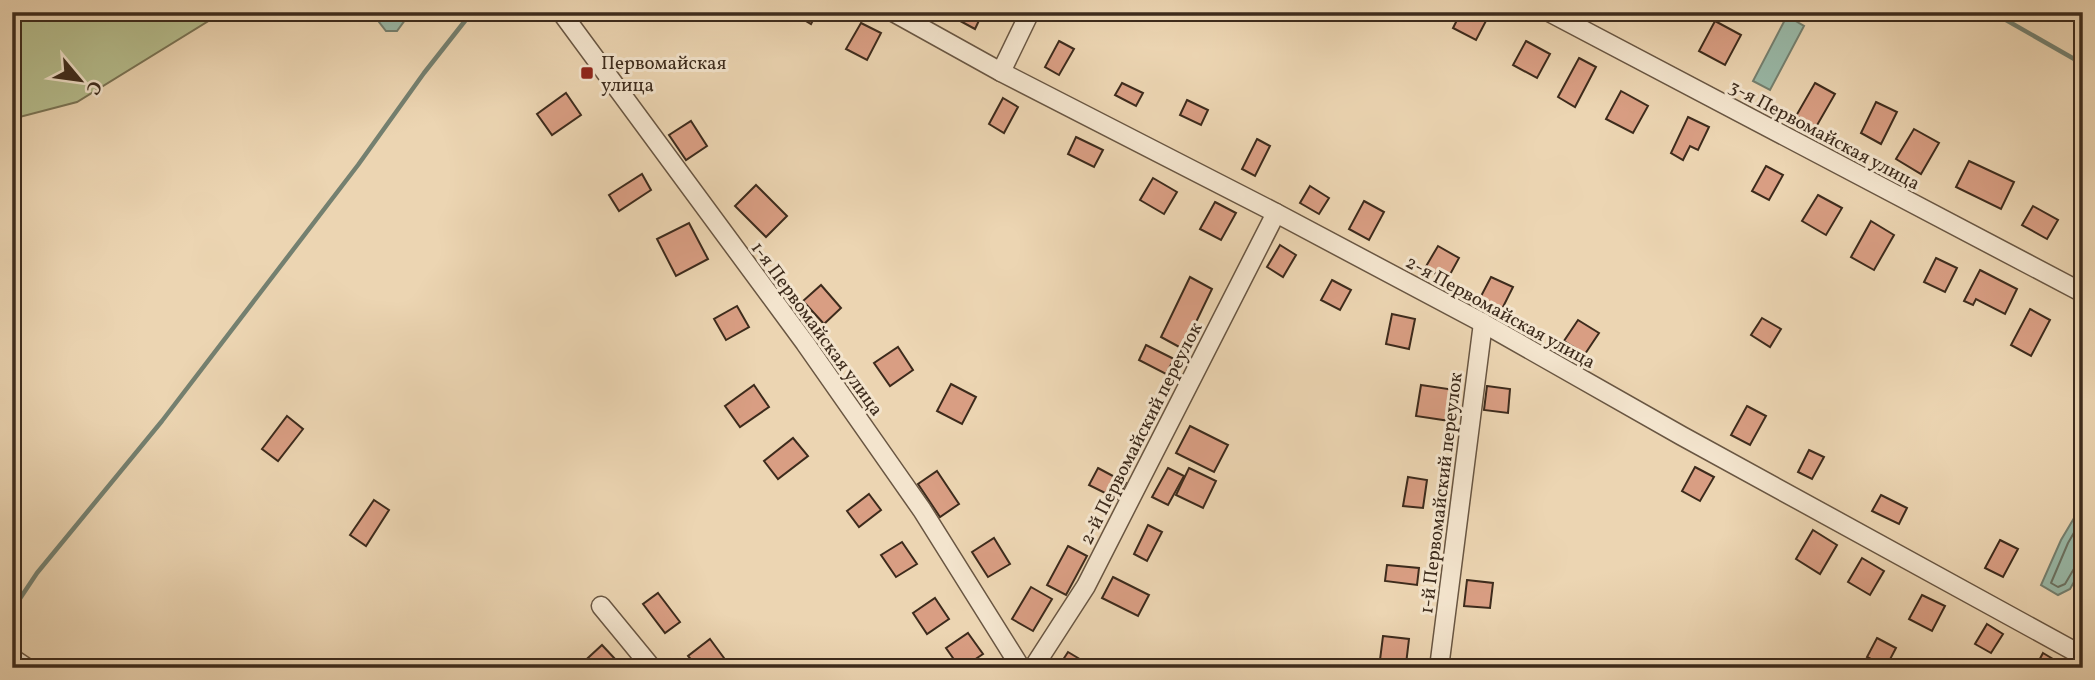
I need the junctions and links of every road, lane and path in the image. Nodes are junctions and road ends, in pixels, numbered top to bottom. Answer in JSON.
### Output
{"nodes":[{"id":1,"x":893,"y":12,"type":"edge"},
{"id":2,"x":1030,"y":12,"type":"edge"},
{"id":3,"x":1549,"y":12,"type":"edge"},
{"id":4,"x":566,"y":15,"type":"edge"},
{"id":5,"x":1001,"y":72,"type":"junction"},
{"id":6,"x":1276,"y":213,"type":"junction"},
{"id":7,"x":2083,"y":293,"type":"edge"},
{"id":8,"x":1483,"y":323,"type":"junction"},
{"id":9,"x":601,"y":606,"type":"dead end"},
{"id":10,"x":2083,"y":656,"type":"edge"},
{"id":11,"x":12,"y":658,"type":"edge"},
{"id":12,"x":27,"y":668,"type":"edge"},
{"id":13,"x":652,"y":668,"type":"edge"},
{"id":14,"x":1021,"y":668,"type":"edge"},
{"id":15,"x":1033,"y":668,"type":"edge"},
{"id":16,"x":1439,"y":668,"type":"edge"}],
"edges":[{"from":1,"to":5,"type":"street","name":"2-я Первомайская улица"},
{"from":2,"to":5,"type":"street"},
{"from":3,"to":7,"type":"street","name":"3-я Первомайская улица"},
{"from":4,"to":14,"type":"street","name":"1-я Первомайская улица"},
{"from":5,"to":6,"type":"street","name":"2-я Первомайская улица"},
{"from":6,"to":8,"type":"street","name":"2-я Первомайская улица"},
{"from":6,"to":15,"type":"street","name":"2-й Первомайский переулок"},
{"from":8,"to":10,"type":"street","name":"2-я Первомайская улица"},
{"from":8,"to":16,"type":"street","name":"1-й Первомайский переулок"},
{"from":9,"to":13,"type":"street"},
{"from":11,"to":12,"type":"street"}]}
